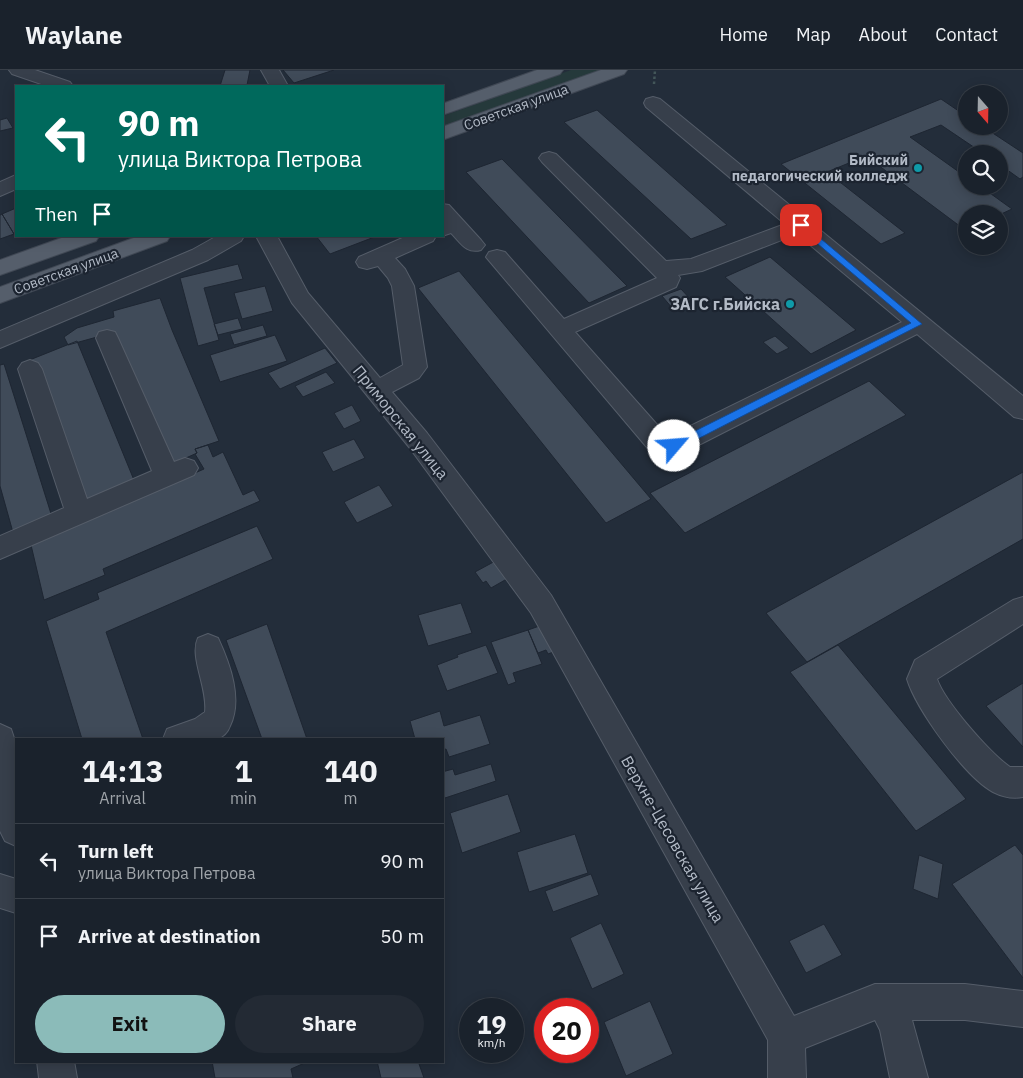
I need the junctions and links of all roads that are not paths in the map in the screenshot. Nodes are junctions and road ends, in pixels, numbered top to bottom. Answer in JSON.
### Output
{"nodes":[{"id":1,"x":18,"y":70,"type":"edge"},
{"id":2,"x":270,"y":70,"type":"edge"},
{"id":3,"x":554,"y":70,"type":"edge"},
{"id":4,"x":618,"y":70,"type":"edge"},
{"id":5,"x":61,"y":85,"type":"edge"},
{"id":6,"x":278,"y":85,"type":"edge"},
{"id":7,"x":653,"y":103,"type":"dead end"},
{"id":8,"x":444,"y":109,"type":"edge"},
{"id":9,"x":444,"y":133,"type":"edge"},
{"id":10,"x":550,"y":158,"type":"dead end"},
{"id":11,"x":446,"y":221,"type":"edge"},
{"id":12,"x":801,"y":225,"type":"junction"},
{"id":13,"x":86,"y":237,"type":"edge"},
{"id":14,"x":157,"y":237,"type":"edge"},
{"id":15,"x":232,"y":237,"type":"edge"},
{"id":16,"x":267,"y":237,"type":"edge"},
{"id":17,"x":424,"y":237,"type":"edge"},
{"id":18,"x":474,"y":245,"type":"dead end"},
{"id":19,"x":497,"y":257,"type":"dead end"},
{"id":20,"x":0,"y":268,"type":"edge"},
{"id":21,"x":661,"y":269,"type":"junction"},
{"id":22,"x":0,"y":294,"type":"edge"},
{"id":23,"x":918,"y":324,"type":"junction"},
{"id":24,"x":560,"y":330,"type":"junction"},
{"id":25,"x":107,"y":338,"type":"dead end"},
{"id":26,"x":0,"y":340,"type":"edge"},
{"id":27,"x":30,"y":369,"type":"dead end"},
{"id":28,"x":376,"y":390,"type":"junction"},
{"id":29,"x":1023,"y":410,"type":"edge"},
{"id":30,"x":79,"y":513,"type":"junction"},
{"id":31,"x":0,"y":548,"type":"edge"},
{"id":32,"x":541,"y":604,"type":"joint"},
{"id":33,"x":1023,"y":609,"type":"edge"},
{"id":34,"x":208,"y":647,"type":"dead end"},
{"id":35,"x":0,"y":738,"type":"edge"},
{"id":36,"x":181,"y":738,"type":"edge"},
{"id":37,"x":1023,"y":782,"type":"edge"},
{"id":38,"x":15,"y":812,"type":"edge"},
{"id":39,"x":0,"y":891,"type":"edge"},
{"id":40,"x":15,"y":896,"type":"edge"},
{"id":41,"x":888,"y":1002,"type":"junction"},
{"id":42,"x":1023,"y":1009,"type":"edge"},
{"id":43,"x":786,"y":1037,"type":"junction"},
{"id":44,"x":55,"y":1063,"type":"edge"},
{"id":45,"x":58,"y":1078,"type":"edge"},
{"id":46,"x":787,"y":1078,"type":"edge"},
{"id":47,"x":909,"y":1078,"type":"edge"}],
"edges":[{"from":1,"to":5,"type":"street"},
{"from":2,"to":6,"type":"street"},
{"from":3,"to":8,"type":"main road","name":"Советская улица"},
{"from":4,"to":9,"type":"main road","name":"Советская улица"},
{"from":7,"to":12,"type":"street"},
{"from":10,"to":21,"type":"street"},
{"from":11,"to":18,"type":"street"},
{"from":12,"to":21,"type":"street"},
{"from":12,"to":23,"type":"street"},
{"from":13,"to":20,"type":"main road","name":"Советская улица"},
{"from":14,"to":22,"type":"main road","name":"Советская улица"},
{"from":15,"to":26,"type":"street"},
{"from":16,"to":28,"type":"street","name":"Приморская улица"},
{"from":17,"to":28,"type":"street"},
{"from":19,"to":24,"type":"street"},
{"from":21,"to":24,"type":"street"},
{"from":23,"to":24,"type":"street"},
{"from":23,"to":29,"type":"street"},
{"from":25,"to":30,"type":"street"},
{"from":27,"to":30,"type":"street"},
{"from":28,"to":32,"type":"street","name":"Приморская улица"},
{"from":30,"to":31,"type":"street"},
{"from":32,"to":43,"type":"street","name":"Верхне-Цесовская улица"},
{"from":33,"to":37,"type":"street"},
{"from":34,"to":36,"type":"street"},
{"from":35,"to":38,"type":"street"},
{"from":39,"to":40,"type":"street"},
{"from":41,"to":42,"type":"street"},
{"from":41,"to":43,"type":"street"},
{"from":41,"to":47,"type":"street"},
{"from":43,"to":46,"type":"street","name":"Верхне-Цесовская улица"},
{"from":44,"to":45,"type":"street"}]}
